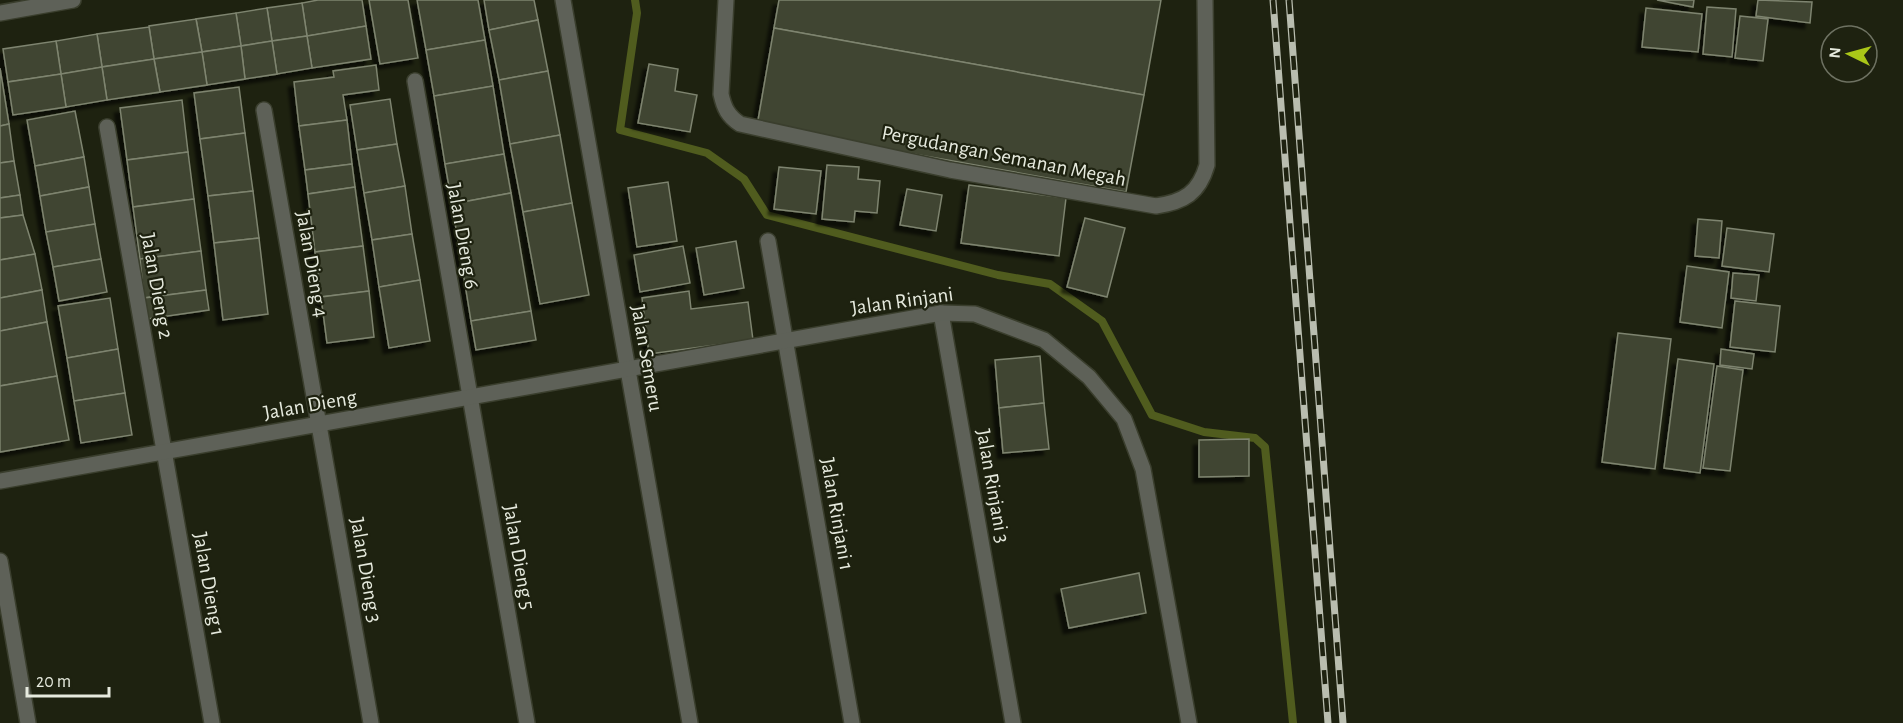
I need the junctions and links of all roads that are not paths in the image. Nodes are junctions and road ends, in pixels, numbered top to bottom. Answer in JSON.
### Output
{"nodes":[{"id":1,"x":73,"y":0,"type":"edge"},
{"id":2,"x":563,"y":0,"type":"edge"},
{"id":3,"x":726,"y":0,"type":"edge"},
{"id":4,"x":1205,"y":0,"type":"edge"},
{"id":5,"x":0,"y":13,"type":"edge"},
{"id":6,"x":415,"y":81,"type":"dead end"},
{"id":7,"x":264,"y":110,"type":"dead end"},
{"id":8,"x":107,"y":127,"type":"dead end"},
{"id":9,"x":768,"y":241,"type":"dead end"},
{"id":10,"x":941,"y":313,"type":"junction"},
{"id":11,"x":786,"y":341,"type":"junction"},
{"id":12,"x":628,"y":369,"type":"junction"},
{"id":13,"x":470,"y":397,"type":"junction"},
{"id":14,"x":319,"y":424,"type":"junction"},
{"id":15,"x":164,"y":452,"type":"junction"},
{"id":16,"x":0,"y":481,"type":"edge"},
{"id":17,"x":0,"y":561,"type":"edge"},
{"id":18,"x":28,"y":723,"type":"edge"},
{"id":19,"x":212,"y":723,"type":"edge"},
{"id":20,"x":371,"y":723,"type":"edge"},
{"id":21,"x":527,"y":723,"type":"edge"},
{"id":22,"x":690,"y":723,"type":"edge"},
{"id":23,"x":852,"y":723,"type":"edge"},
{"id":24,"x":1013,"y":723,"type":"edge"},
{"id":25,"x":1189,"y":723,"type":"edge"}],
"edges":[{"from":1,"to":5,"type":"street"},
{"from":2,"to":12,"type":"street","name":"Jalan Semeru"},
{"from":3,"to":4,"type":"street","name":"Pergudangan Semanan Megah"},
{"from":6,"to":13,"type":"street","name":"Jalan Dieng 6"},
{"from":7,"to":14,"type":"street","name":"Jalan Dieng 4"},
{"from":8,"to":15,"type":"street","name":"Jalan Dieng 2"},
{"from":9,"to":11,"type":"street","name":"Jalan Rinjani 1"},
{"from":10,"to":11,"type":"street","name":"Jalan Rinjani"},
{"from":10,"to":24,"type":"street","name":"Jalan Rinjani 3"},
{"from":10,"to":25,"type":"street","name":"Jalan Rinjani"},
{"from":11,"to":12,"type":"street","name":"Jalan Rinjani"},
{"from":11,"to":23,"type":"street","name":"Jalan Rinjani 1"},
{"from":12,"to":13,"type":"street","name":"Jalan Dieng"},
{"from":12,"to":22,"type":"street","name":"Jalan Semeru"},
{"from":13,"to":14,"type":"street","name":"Jalan Dieng"},
{"from":13,"to":21,"type":"street","name":"Jalan Dieng 5"},
{"from":14,"to":15,"type":"street","name":"Jalan Dieng"},
{"from":14,"to":20,"type":"street","name":"Jalan Dieng 3"},
{"from":15,"to":16,"type":"street","name":"Jalan Dieng"},
{"from":15,"to":19,"type":"street","name":"Jalan Dieng 1"},
{"from":17,"to":18,"type":"street"}]}
